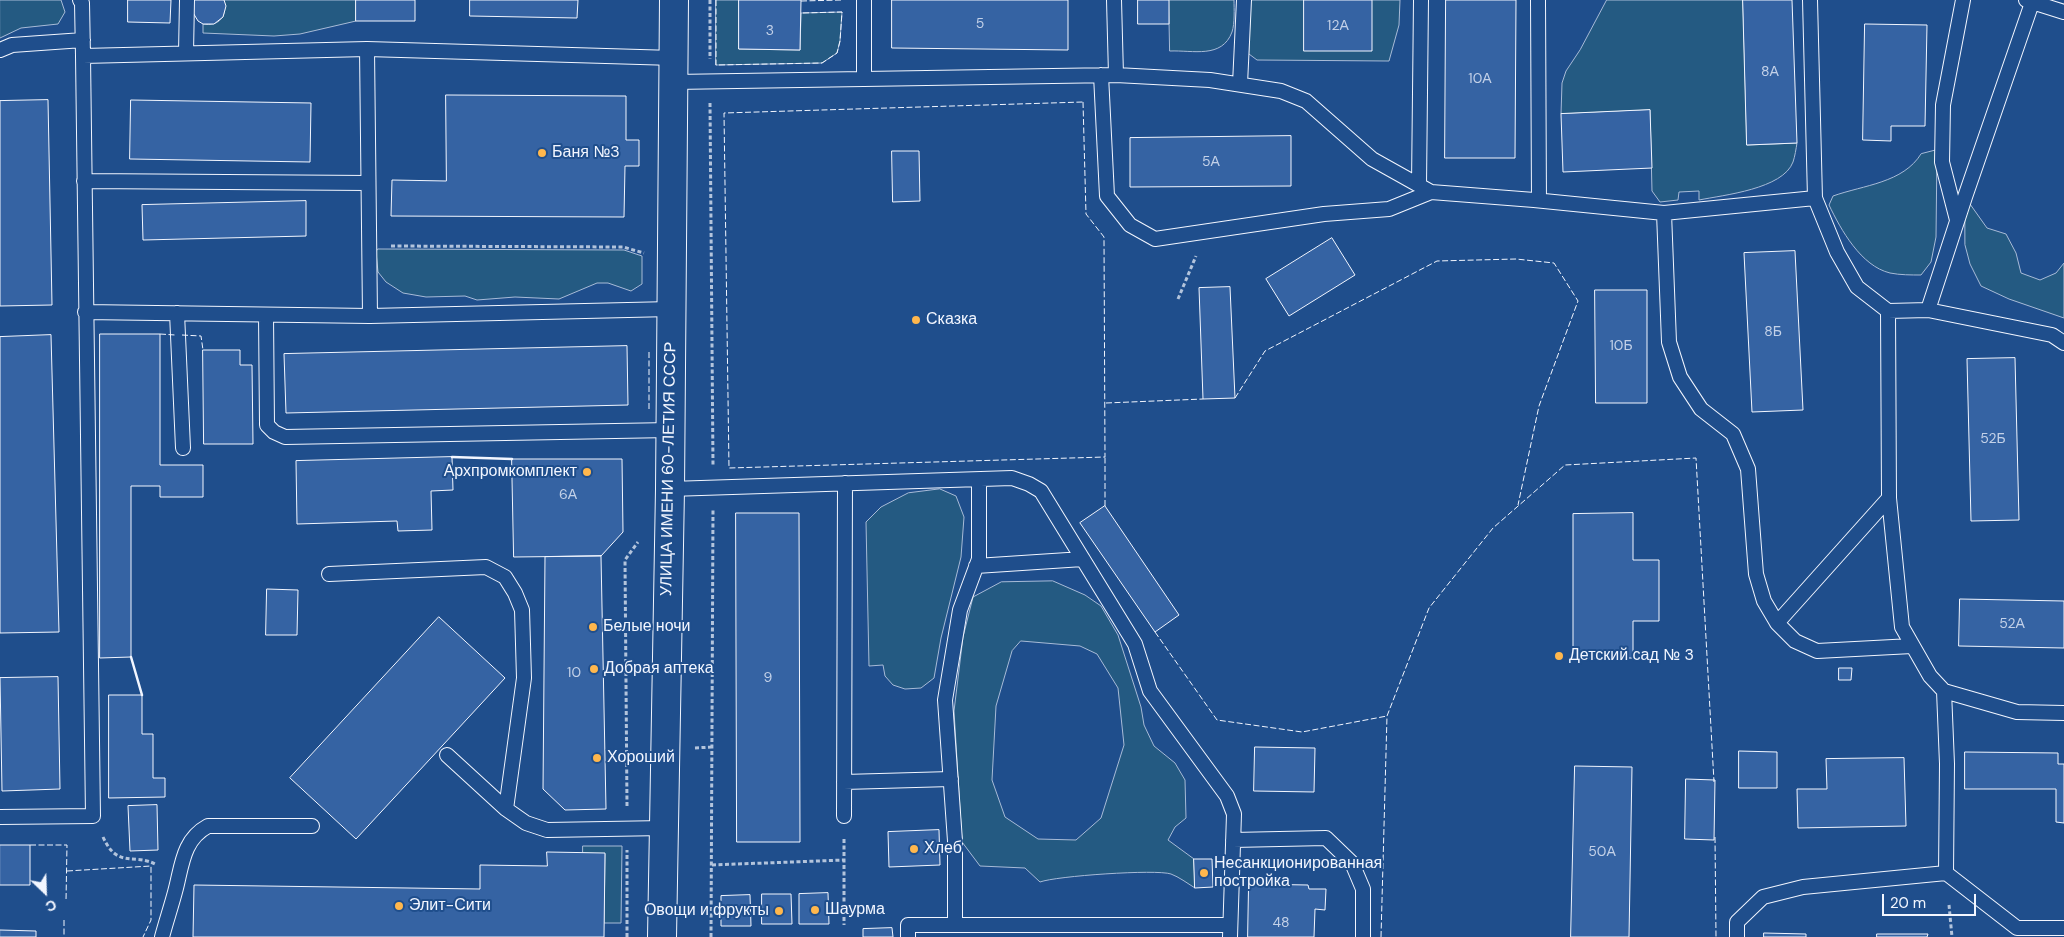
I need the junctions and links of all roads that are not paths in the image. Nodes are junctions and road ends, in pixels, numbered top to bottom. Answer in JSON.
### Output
{"nodes":[{"id":1,"x":80,"y":0,"type":"edge"},
{"id":2,"x":187,"y":0,"type":"edge"},
{"id":3,"x":674,"y":0,"type":"edge"},
{"id":4,"x":864,"y":0,"type":"edge"},
{"id":5,"x":1114,"y":0,"type":"edge"},
{"id":6,"x":1244,"y":0,"type":"edge"},
{"id":7,"x":1421,"y":0,"type":"edge"},
{"id":8,"x":1538,"y":0,"type":"edge"},
{"id":9,"x":1810,"y":0,"type":"edge"},
{"id":10,"x":1963,"y":0,"type":"edge"},
{"id":11,"x":2030,"y":1,"type":"edge"},
{"id":12,"x":2064,"y":12,"type":"edge"},
{"id":13,"x":83,"y":40,"type":"junction"},
{"id":14,"x":367,"y":49,"type":"junction"},
{"id":15,"x":0,"y":50,"type":"edge"},
{"id":16,"x":186,"y":53,"type":"junction"},
{"id":17,"x":83,"y":56,"type":"junction"},
{"id":18,"x":674,"y":70,"type":"junction"},
{"id":19,"x":1116,"y":74,"type":"junction"},
{"id":20,"x":1101,"y":75,"type":"junction"},
{"id":21,"x":864,"y":79,"type":"junction"},
{"id":22,"x":1240,"y":84,"type":"junction"},
{"id":23,"x":84,"y":181,"type":"junction"},
{"id":24,"x":368,"y":183,"type":"junction"},
{"id":25,"x":1425,"y":188,"type":"junction"},
{"id":26,"x":1815,"y":198,"type":"junction"},
{"id":27,"x":1538,"y":200,"type":"junction"},
{"id":28,"x":1664,"y":213,"type":"junction"},
{"id":29,"x":1957,"y":221,"type":"junction"},
{"id":30,"x":671,"y":309,"type":"junction"},
{"id":31,"x":1928,"y":310,"type":"junction"},
{"id":32,"x":1888,"y":311,"type":"junction"},
{"id":33,"x":85,"y":312,"type":"junction"},
{"id":34,"x":177,"y":313,"type":"junction"},
{"id":35,"x":266,"y":315,"type":"junction"},
{"id":36,"x":370,"y":316,"type":"junction"},
{"id":37,"x":2064,"y":343,"type":"edge"},
{"id":38,"x":670,"y":430,"type":"junction"},
{"id":39,"x":183,"y":448,"type":"dead end"},
{"id":40,"x":979,"y":480,"type":"junction"},
{"id":41,"x":845,"y":483,"type":"junction"},
{"id":42,"x":670,"y":489,"type":"junction"},
{"id":43,"x":1888,"y":498,"type":"junction"},
{"id":44,"x":1083,"y":559,"type":"junction"},
{"id":45,"x":976,"y":566,"type":"junction"},
{"id":46,"x":330,"y":574,"type":"dead end"},
{"id":47,"x":1777,"y":623,"type":"junction"},
{"id":48,"x":1912,"y":646,"type":"junction"},
{"id":49,"x":1944,"y":691,"type":"junction"},
{"id":50,"x":2064,"y":712,"type":"edge"},
{"id":51,"x":447,"y":755,"type":"dead end"},
{"id":52,"x":951,"y":778,"type":"junction"},
{"id":53,"x":844,"y":782,"type":"junction"},
{"id":54,"x":506,"y":810,"type":"junction"},
{"id":55,"x":844,"y":816,"type":"road end"},
{"id":56,"x":0,"y":817,"type":"edge"},
{"id":57,"x":312,"y":826,"type":"dead end"},
{"id":58,"x":664,"y":828,"type":"junction"},
{"id":59,"x":1233,"y":840,"type":"junction"},
{"id":60,"x":1946,"y":873,"type":"junction"},
{"id":61,"x":955,"y":924,"type":"junction"},
{"id":62,"x":2064,"y":928,"type":"edge"},
{"id":63,"x":1230,"y":931,"type":"edge"},
{"id":64,"x":162,"y":937,"type":"edge"},
{"id":65,"x":662,"y":937,"type":"edge"},
{"id":66,"x":908,"y":937,"type":"edge"},
{"id":67,"x":1363,"y":937,"type":"edge"},
{"id":68,"x":1737,"y":937,"type":"edge"}],
"edges":[{"from":1,"to":13,"type":"lane"},
{"from":2,"to":16,"type":"lane"},
{"from":3,"to":18,"type":"street","name":"УЛИЦА ИМЕНИ 60-ЛЕТИЯ СССР"},
{"from":4,"to":21,"type":"lane"},
{"from":5,"to":19,"type":"lane"},
{"from":6,"to":22,"type":"lane"},
{"from":7,"to":25,"type":"lane"},
{"from":8,"to":27,"type":"lane"},
{"from":9,"to":26,"type":"lane"},
{"from":10,"to":29,"type":"lane"},
{"from":11,"to":12,"type":"lane"},
{"from":11,"to":29,"type":"lane"},
{"from":13,"to":15,"type":"lane"},
{"from":13,"to":17,"type":"lane"},
{"from":14,"to":16,"type":"lane"},
{"from":14,"to":18,"type":"lane"},
{"from":14,"to":24,"type":"lane"},
{"from":16,"to":17,"type":"lane"},
{"from":17,"to":23,"type":"lane"},
{"from":18,"to":21,"type":"lane"},
{"from":18,"to":30,"type":"street","name":"УЛИЦА ИМЕНИ 60-ЛЕТИЯ СССР"},
{"from":19,"to":20,"type":"lane"},
{"from":19,"to":22,"type":"lane"},
{"from":20,"to":21,"type":"lane"},
{"from":20,"to":25,"type":"lane"},
{"from":22,"to":25,"type":"lane"},
{"from":23,"to":24,"type":"lane"},
{"from":23,"to":33,"type":"lane"},
{"from":24,"to":36,"type":"lane"},
{"from":25,"to":27,"type":"lane"},
{"from":26,"to":28,"type":"lane"},
{"from":26,"to":32,"type":"lane"},
{"from":27,"to":28,"type":"lane"},
{"from":28,"to":47,"type":"lane"},
{"from":29,"to":31,"type":"lane"},
{"from":30,"to":36,"type":"lane"},
{"from":30,"to":38,"type":"street","name":"УЛИЦА ИМЕНИ 60-ЛЕТИЯ СССР"},
{"from":31,"to":32,"type":"lane"},
{"from":31,"to":37,"type":"lane"},
{"from":32,"to":43,"type":"lane"},
{"from":33,"to":34,"type":"lane"},
{"from":33,"to":56,"type":"lane"},
{"from":34,"to":35,"type":"lane"},
{"from":34,"to":39,"type":"lane"},
{"from":35,"to":36,"type":"lane"},
{"from":35,"to":38,"type":"lane"},
{"from":38,"to":42,"type":"street","name":"УЛИЦА ИМЕНИ 60-ЛЕТИЯ СССР"},
{"from":40,"to":41,"type":"lane"},
{"from":40,"to":44,"type":"lane"},
{"from":40,"to":45,"type":"lane"},
{"from":41,"to":42,"type":"lane"},
{"from":41,"to":53,"type":"lane"},
{"from":42,"to":58,"type":"street","name":"УЛИЦА ИМЕНИ 60-ЛЕТИЯ СССР"},
{"from":43,"to":47,"type":"lane"},
{"from":43,"to":48,"type":"lane"},
{"from":44,"to":45,"type":"lane"},
{"from":44,"to":59,"type":"lane"},
{"from":45,"to":52,"type":"lane"},
{"from":46,"to":54,"type":"lane"},
{"from":47,"to":48,"type":"lane"},
{"from":48,"to":49,"type":"lane"},
{"from":49,"to":50,"type":"lane"},
{"from":49,"to":60,"type":"lane"},
{"from":51,"to":54,"type":"lane"},
{"from":52,"to":53,"type":"lane"},
{"from":52,"to":61,"type":"lane"},
{"from":53,"to":55,"type":"lane"},
{"from":54,"to":58,"type":"lane"},
{"from":57,"to":64,"type":"lane"},
{"from":58,"to":65,"type":"street","name":"УЛИЦА ИМЕНИ 60-ЛЕТИЯ СССР"},
{"from":59,"to":63,"type":"lane"},
{"from":59,"to":67,"type":"lane"},
{"from":60,"to":62,"type":"lane"},
{"from":60,"to":68,"type":"lane"},
{"from":61,"to":63,"type":"lane"},
{"from":61,"to":66,"type":"lane"}]}
